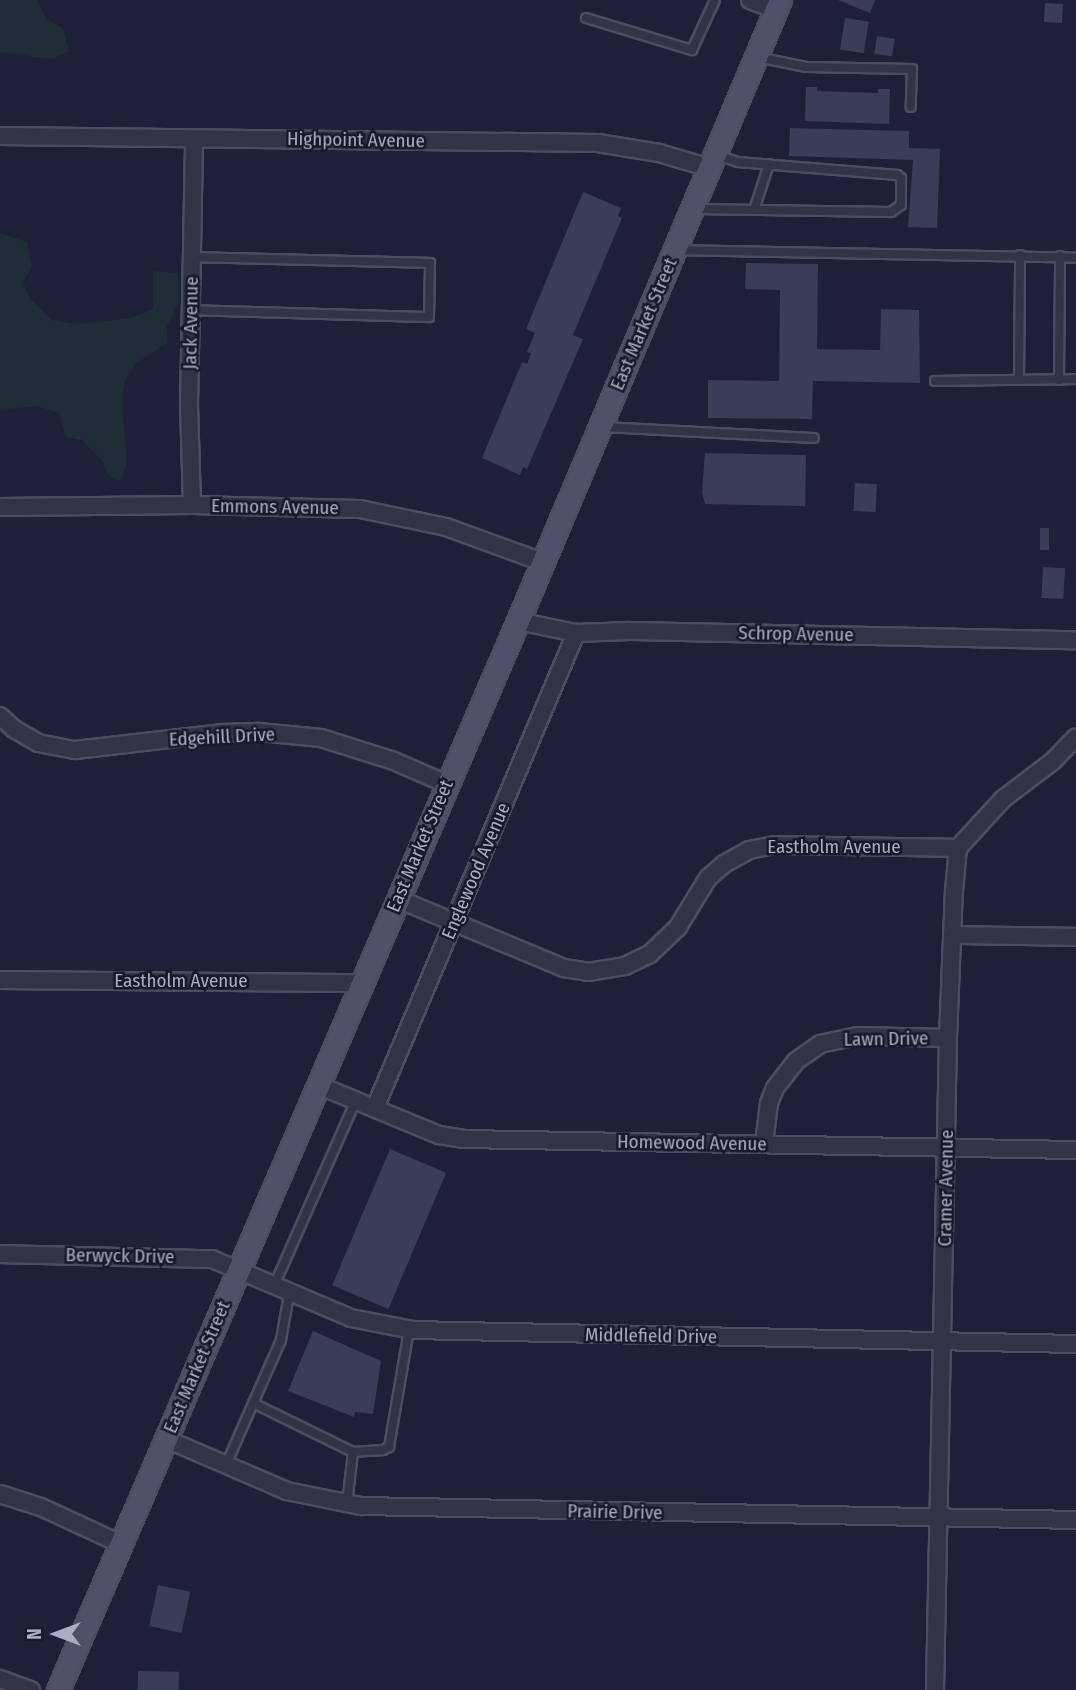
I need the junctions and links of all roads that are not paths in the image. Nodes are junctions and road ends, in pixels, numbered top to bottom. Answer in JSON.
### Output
{"nodes":[{"id":1,"x":715,"y":0,"type":"edge"},
{"id":2,"x":750,"y":0,"type":"edge"},
{"id":3,"x":778,"y":5,"type":"edge"},
{"id":4,"x":586,"y":18,"type":"dead end"},
{"id":5,"x":757,"y":57,"type":"junction"},
{"id":6,"x":911,"y":107,"type":"dead end"},
{"id":7,"x":0,"y":136,"type":"edge"},
{"id":8,"x":194,"y":140,"type":"junction"},
{"id":9,"x":713,"y":161,"type":"junction"},
{"id":10,"x":769,"y":164,"type":"junction"},
{"id":11,"x":694,"y":209,"type":"junction"},
{"id":12,"x":754,"y":210,"type":"junction"},
{"id":13,"x":676,"y":250,"type":"junction"},
{"id":14,"x":1020,"y":255,"type":"junction"},
{"id":15,"x":1060,"y":256,"type":"junction"},
{"id":16,"x":192,"y":257,"type":"junction"},
{"id":17,"x":1076,"y":258,"type":"edge"},
{"id":18,"x":191,"y":310,"type":"junction"},
{"id":19,"x":1076,"y":379,"type":"edge"},
{"id":20,"x":1019,"y":380,"type":"junction"},
{"id":21,"x":1059,"y":380,"type":"junction"},
{"id":22,"x":935,"y":381,"type":"dead end"},
{"id":23,"x":600,"y":427,"type":"junction"},
{"id":24,"x":814,"y":438,"type":"dead end"},
{"id":25,"x":192,"y":505,"type":"junction"},
{"id":26,"x":0,"y":507,"type":"edge"},
{"id":27,"x":542,"y":562,"type":"junction"},
{"id":28,"x":518,"y":621,"type":"junction"},
{"id":29,"x":576,"y":633,"type":"junction"},
{"id":30,"x":1076,"y":640,"type":"edge"},
{"id":31,"x":0,"y":716,"type":"edge"},
{"id":32,"x":1076,"y":737,"type":"edge"},
{"id":33,"x":447,"y":784,"type":"junction"},
{"id":34,"x":958,"y":848,"type":"junction"},
{"id":35,"x":398,"y":899,"type":"junction"},
{"id":36,"x":453,"y":923,"type":"junction"},
{"id":37,"x":952,"y":935,"type":"junction"},
{"id":38,"x":1076,"y":937,"type":"edge"},
{"id":39,"x":0,"y":981,"type":"edge"},
{"id":40,"x":362,"y":983,"type":"junction"},
{"id":41,"x":948,"y":1038,"type":"junction"},
{"id":42,"x":318,"y":1085,"type":"junction"},
{"id":43,"x":356,"y":1100,"type":"junction"},
{"id":44,"x":375,"y":1108,"type":"junction"},
{"id":45,"x":764,"y":1144,"type":"junction"},
{"id":46,"x":947,"y":1148,"type":"junction"},
{"id":47,"x":1076,"y":1150,"type":"edge"},
{"id":48,"x":0,"y":1254,"type":"edge"},
{"id":49,"x":238,"y":1268,"type":"junction"},
{"id":50,"x":274,"y":1286,"type":"junction"},
{"id":51,"x":289,"y":1294,"type":"junction"},
{"id":52,"x":409,"y":1330,"type":"junction"},
{"id":53,"x":943,"y":1341,"type":"junction"},
{"id":54,"x":1076,"y":1344,"type":"edge"},
{"id":55,"x":253,"y":1403,"type":"junction"},
{"id":56,"x":166,"y":1439,"type":"junction"},
{"id":57,"x":353,"y":1452,"type":"junction"},
{"id":58,"x":225,"y":1467,"type":"junction"},
{"id":59,"x":0,"y":1494,"type":"edge"},
{"id":60,"x":347,"y":1504,"type":"junction"},
{"id":61,"x":940,"y":1518,"type":"junction"},
{"id":62,"x":1076,"y":1520,"type":"edge"},
{"id":63,"x":121,"y":1544,"type":"junction"},
{"id":64,"x":0,"y":1679,"type":"edge"},
{"id":65,"x":31,"y":1690,"type":"edge"},
{"id":66,"x":58,"y":1690,"type":"edge"},
{"id":67,"x":935,"y":1690,"type":"edge"}],
"edges":[{"from":1,"to":4,"type":"lane"},
{"from":2,"to":3,"type":"street"},
{"from":3,"to":5,"type":"main road","name":"East Market Street"},
{"from":5,"to":6,"type":"lane"},
{"from":5,"to":9,"type":"main road","name":"East Market Street"},
{"from":7,"to":8,"type":"street","name":"Highpoint Avenue"},
{"from":8,"to":9,"type":"street","name":"Highpoint Avenue"},
{"from":8,"to":16,"type":"street","name":"Jack Avenue"},
{"from":9,"to":10,"type":"lane"},
{"from":9,"to":11,"type":"main road","name":"East Market Street"},
{"from":10,"to":12,"type":"lane"},
{"from":10,"to":12,"type":"lane"},
{"from":11,"to":12,"type":"lane"},
{"from":11,"to":13,"type":"main road","name":"East Market Street"},
{"from":13,"to":14,"type":"lane"},
{"from":13,"to":23,"type":"main road","name":"East Market Street"},
{"from":14,"to":15,"type":"lane"},
{"from":14,"to":20,"type":"lane"},
{"from":15,"to":17,"type":"lane"},
{"from":15,"to":21,"type":"lane"},
{"from":16,"to":18,"type":"street","name":"Jack Avenue"},
{"from":16,"to":18,"type":"lane"},
{"from":18,"to":25,"type":"street","name":"Jack Avenue"},
{"from":19,"to":21,"type":"lane"},
{"from":20,"to":21,"type":"lane"},
{"from":20,"to":22,"type":"lane"},
{"from":23,"to":24,"type":"lane"},
{"from":23,"to":27,"type":"main road","name":"East Market Street"},
{"from":25,"to":26,"type":"street","name":"Emmons Avenue"},
{"from":25,"to":27,"type":"street","name":"Emmons Avenue"},
{"from":27,"to":28,"type":"main road","name":"East Market Street"},
{"from":28,"to":29,"type":"street","name":"Schrop Avenue"},
{"from":28,"to":33,"type":"main road","name":"East Market Street"},
{"from":29,"to":30,"type":"street","name":"Schrop Avenue"},
{"from":29,"to":36,"type":"street","name":"Englewood Avenue"},
{"from":31,"to":33,"type":"street","name":"Edgehill Drive"},
{"from":32,"to":34,"type":"street"},
{"from":33,"to":35,"type":"main road","name":"East Market Street"},
{"from":34,"to":36,"type":"street","name":"Eastholm Avenue"},
{"from":34,"to":37,"type":"street","name":"Cramer Avenue"},
{"from":35,"to":36,"type":"street","name":"Eastholm Avenue"},
{"from":35,"to":40,"type":"main road","name":"East Market Street"},
{"from":36,"to":44,"type":"street","name":"Englewood Avenue"},
{"from":37,"to":38,"type":"street"},
{"from":37,"to":41,"type":"street","name":"Cramer Avenue"},
{"from":39,"to":40,"type":"street","name":"Eastholm Avenue"},
{"from":40,"to":42,"type":"main road","name":"East Market Street"},
{"from":41,"to":45,"type":"street","name":"Lawn Drive"},
{"from":41,"to":46,"type":"street","name":"Cramer Avenue"},
{"from":42,"to":43,"type":"street","name":"Homewood Avenue"},
{"from":42,"to":49,"type":"main road","name":"East Market Street"},
{"from":43,"to":44,"type":"street","name":"Homewood Avenue"},
{"from":43,"to":50,"type":"lane"},
{"from":44,"to":45,"type":"street","name":"Homewood Avenue"},
{"from":45,"to":46,"type":"street","name":"Homewood Avenue"},
{"from":46,"to":47,"type":"street","name":"Homewood Avenue"},
{"from":46,"to":53,"type":"street","name":"Cramer Avenue"},
{"from":48,"to":49,"type":"street","name":"Berwyck Drive"},
{"from":49,"to":50,"type":"street","name":"Middlefield Drive"},
{"from":49,"to":56,"type":"main road","name":"East Market Street"},
{"from":50,"to":51,"type":"street","name":"Middlefield Drive"},
{"from":51,"to":52,"type":"street","name":"Middlefield Drive"},
{"from":51,"to":55,"type":"lane"},
{"from":52,"to":53,"type":"street","name":"Middlefield Drive"},
{"from":52,"to":57,"type":"lane"},
{"from":53,"to":54,"type":"street","name":"Middlefield Drive"},
{"from":53,"to":61,"type":"street","name":"Cramer Avenue"},
{"from":55,"to":57,"type":"lane"},
{"from":55,"to":58,"type":"lane"},
{"from":56,"to":58,"type":"street","name":"Prairie Drive"},
{"from":56,"to":63,"type":"main road","name":"East Market Street"},
{"from":57,"to":60,"type":"lane"},
{"from":58,"to":60,"type":"street","name":"Prairie Drive"},
{"from":59,"to":63,"type":"street"},
{"from":60,"to":61,"type":"street","name":"Prairie Drive"},
{"from":61,"to":62,"type":"street","name":"Prairie Drive"},
{"from":61,"to":67,"type":"street","name":"Cramer Avenue"},
{"from":63,"to":66,"type":"main road","name":"East Market Street"},
{"from":64,"to":65,"type":"street"}]}
